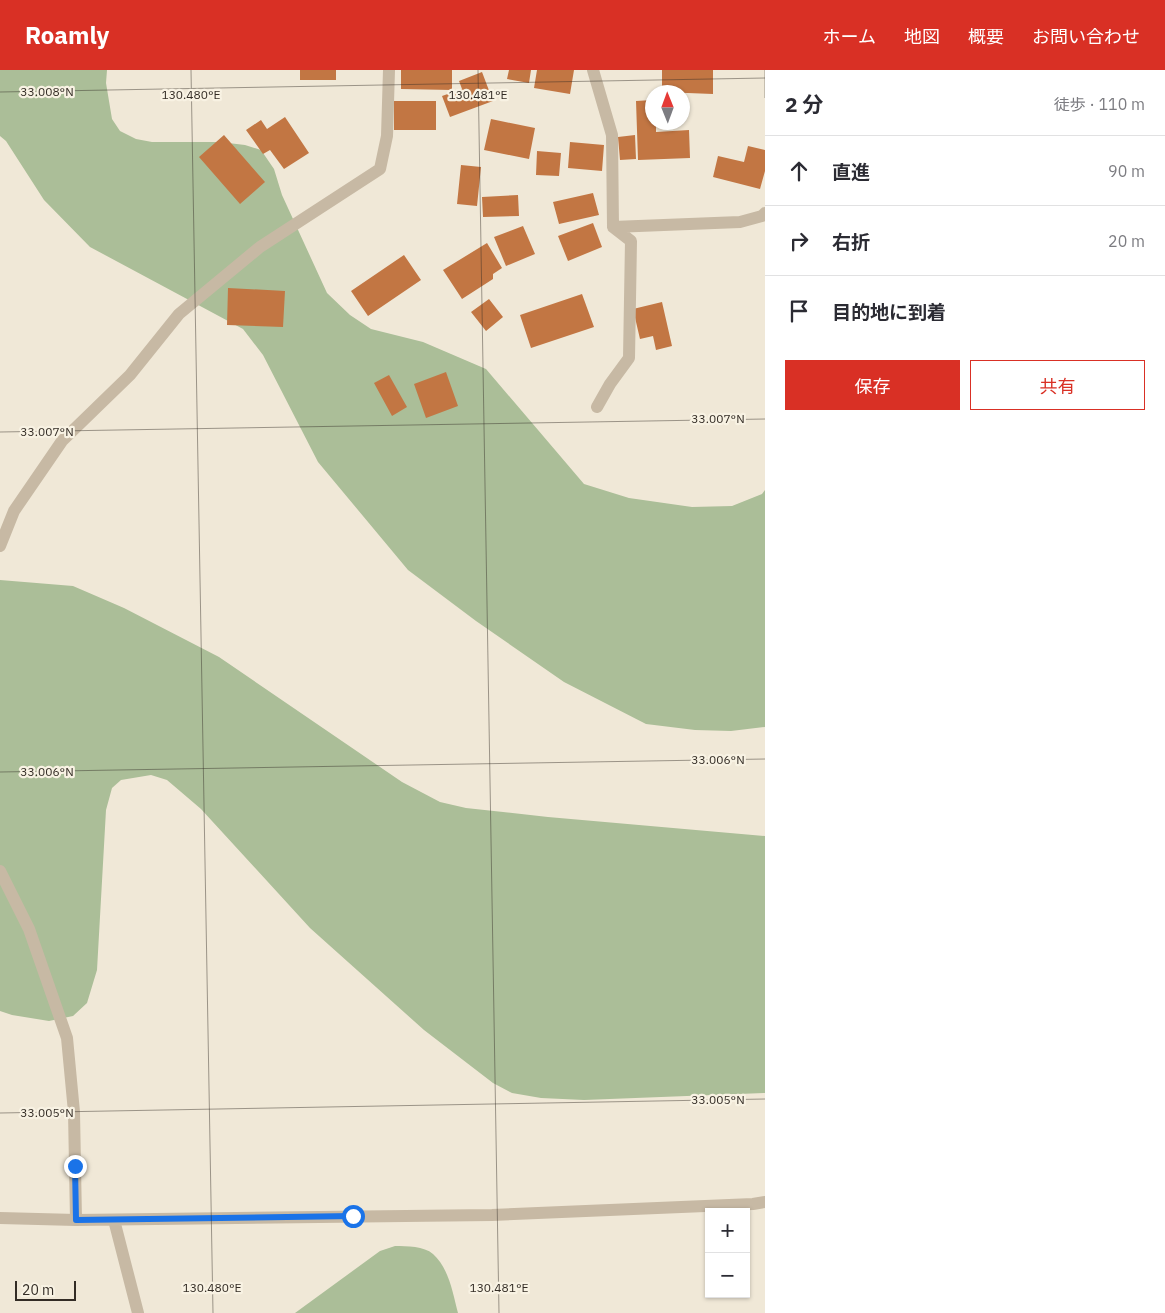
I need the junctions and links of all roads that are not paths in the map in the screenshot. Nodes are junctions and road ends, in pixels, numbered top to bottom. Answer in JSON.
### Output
{"nodes":[{"id":1,"x":389,"y":70,"type":"edge"},
{"id":2,"x":593,"y":70,"type":"edge"},
{"id":3,"x":765,"y":212,"type":"edge"},
{"id":4,"x":613,"y":227,"type":"junction"},
{"id":5,"x":597,"y":407,"type":"dead end"},
{"id":6,"x":0,"y":546,"type":"edge"},
{"id":7,"x":0,"y":871,"type":"edge"},
{"id":8,"x":765,"y":1202,"type":"edge"},
{"id":9,"x":0,"y":1218,"type":"edge"},
{"id":10,"x":76,"y":1220,"type":"junction"},
{"id":11,"x":114,"y":1220,"type":"junction"},
{"id":12,"x":138,"y":1313,"type":"edge"}],
"edges":[{"from":1,"to":6,"type":"street"},
{"from":2,"to":4,"type":"street"},
{"from":3,"to":4,"type":"street"},
{"from":4,"to":5,"type":"street"},
{"from":7,"to":10,"type":"street"},
{"from":8,"to":11,"type":"street"},
{"from":9,"to":10,"type":"street"},
{"from":10,"to":11,"type":"street"},
{"from":11,"to":12,"type":"street"}]}
